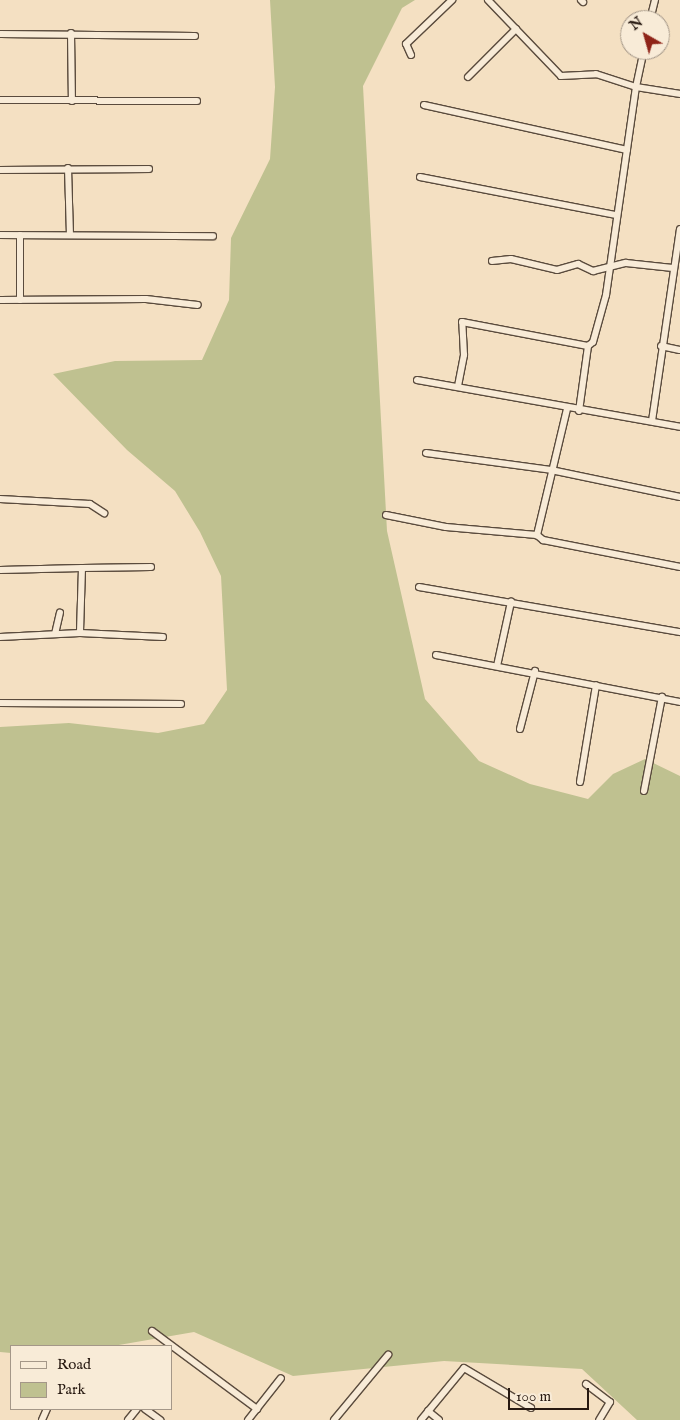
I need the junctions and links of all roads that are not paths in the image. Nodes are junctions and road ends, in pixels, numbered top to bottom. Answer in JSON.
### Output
{"nodes":[{"id":1,"x":452,"y":0,"type":"edge"},
{"id":2,"x":488,"y":0,"type":"edge"},
{"id":3,"x":516,"y":29,"type":"junction"},
{"id":4,"x":71,"y":33,"type":"junction"},
{"id":5,"x":0,"y":34,"type":"edge"},
{"id":6,"x":195,"y":36,"type":"dead end"},
{"id":7,"x":411,"y":54,"type":"dead end"},
{"id":8,"x":642,"y":60,"type":"edge"},
{"id":9,"x":468,"y":77,"type":"dead end"},
{"id":10,"x":636,"y":87,"type":"junction"},
{"id":11,"x":680,"y":94,"type":"edge"},
{"id":12,"x":0,"y":100,"type":"edge"},
{"id":13,"x":72,"y":101,"type":"junction"},
{"id":14,"x":197,"y":101,"type":"dead end"},
{"id":15,"x":424,"y":106,"type":"dead end"},
{"id":16,"x":627,"y":150,"type":"junction"},
{"id":17,"x":68,"y":168,"type":"junction"},
{"id":18,"x":149,"y":169,"type":"dead end"},
{"id":19,"x":0,"y":170,"type":"edge"},
{"id":20,"x":420,"y":177,"type":"dead end"},
{"id":21,"x":616,"y":215,"type":"junction"},
{"id":22,"x":680,"y":229,"type":"edge"},
{"id":23,"x":70,"y":234,"type":"junction"},
{"id":24,"x":0,"y":235,"type":"edge"},
{"id":25,"x":20,"y":235,"type":"junction"},
{"id":26,"x":213,"y":236,"type":"dead end"},
{"id":27,"x":492,"y":261,"type":"dead end"},
{"id":28,"x":608,"y":268,"type":"junction"},
{"id":29,"x":673,"y":268,"type":"junction"},
{"id":30,"x":0,"y":300,"type":"edge"},
{"id":31,"x":20,"y":300,"type":"junction"},
{"id":32,"x":198,"y":305,"type":"dead end"},
{"id":33,"x":588,"y":346,"type":"junction"},
{"id":34,"x":661,"y":346,"type":"junction"},
{"id":35,"x":680,"y":350,"type":"edge"},
{"id":36,"x":417,"y":380,"type":"dead end"},
{"id":37,"x":458,"y":386,"type":"junction"},
{"id":38,"x":567,"y":408,"type":"junction"},
{"id":39,"x":579,"y":411,"type":"junction"},
{"id":40,"x":652,"y":422,"type":"junction"},
{"id":41,"x":680,"y":426,"type":"edge"},
{"id":42,"x":426,"y":453,"type":"dead end"},
{"id":43,"x":551,"y":470,"type":"junction"},
{"id":44,"x":680,"y":497,"type":"edge"},
{"id":45,"x":0,"y":498,"type":"edge"},
{"id":46,"x":104,"y":513,"type":"dead end"},
{"id":47,"x":386,"y":515,"type":"dead end"},
{"id":48,"x":537,"y":535,"type":"junction"},
{"id":49,"x":151,"y":567,"type":"dead end"},
{"id":50,"x":680,"y":567,"type":"edge"},
{"id":51,"x":82,"y":568,"type":"junction"},
{"id":52,"x":0,"y":570,"type":"edge"},
{"id":53,"x":419,"y":587,"type":"dead end"},
{"id":54,"x":511,"y":602,"type":"junction"},
{"id":55,"x":60,"y":613,"type":"dead end"},
{"id":56,"x":680,"y":632,"type":"edge"},
{"id":57,"x":80,"y":633,"type":"junction"},
{"id":58,"x":55,"y":634,"type":"junction"},
{"id":59,"x":0,"y":637,"type":"edge"},
{"id":60,"x":163,"y":637,"type":"dead end"},
{"id":61,"x":436,"y":655,"type":"dead end"},
{"id":62,"x":497,"y":666,"type":"junction"},
{"id":63,"x":535,"y":671,"type":"junction"},
{"id":64,"x":596,"y":686,"type":"junction"},
{"id":65,"x":662,"y":697,"type":"junction"},
{"id":66,"x":680,"y":702,"type":"edge"},
{"id":67,"x":0,"y":703,"type":"edge"},
{"id":68,"x":181,"y":704,"type":"dead end"},
{"id":69,"x":520,"y":729,"type":"dead end"},
{"id":70,"x":580,"y":782,"type":"dead end"},
{"id":71,"x":644,"y":791,"type":"dead end"},
{"id":72,"x":152,"y":1331,"type":"dead end"},
{"id":73,"x":171,"y":1345,"type":"edge"},
{"id":74,"x":172,"y":1346,"type":"edge"},
{"id":75,"x":388,"y":1355,"type":"dead end"},
{"id":76,"x":281,"y":1378,"type":"dead end"},
{"id":77,"x":586,"y":1384,"type":"dead end"},
{"id":78,"x":531,"y":1408,"type":"dead end"},
{"id":79,"x":257,"y":1409,"type":"junction"},
{"id":80,"x":146,"y":1410,"type":"edge"},
{"id":81,"x":428,"y":1411,"type":"junction"},
{"id":82,"x":160,"y":1420,"type":"edge"},
{"id":83,"x":248,"y":1420,"type":"edge"},
{"id":84,"x":334,"y":1420,"type":"edge"},
{"id":85,"x":421,"y":1420,"type":"edge"},
{"id":86,"x":439,"y":1420,"type":"edge"},
{"id":87,"x":599,"y":1420,"type":"edge"}],
"edges":[{"from":1,"to":7,"type":"street"},
{"from":2,"to":3,"type":"street"},
{"from":3,"to":9,"type":"street"},
{"from":3,"to":10,"type":"street"},
{"from":4,"to":5,"type":"street"},
{"from":4,"to":6,"type":"street"},
{"from":4,"to":13,"type":"street"},
{"from":8,"to":10,"type":"street"},
{"from":10,"to":11,"type":"street"},
{"from":10,"to":16,"type":"street"},
{"from":12,"to":13,"type":"street"},
{"from":13,"to":14,"type":"street"},
{"from":15,"to":16,"type":"street"},
{"from":16,"to":21,"type":"street"},
{"from":17,"to":18,"type":"street"},
{"from":17,"to":19,"type":"street"},
{"from":17,"to":23,"type":"street"},
{"from":20,"to":21,"type":"street"},
{"from":21,"to":28,"type":"street"},
{"from":22,"to":29,"type":"street"},
{"from":23,"to":25,"type":"street"},
{"from":23,"to":26,"type":"street"},
{"from":24,"to":25,"type":"street"},
{"from":25,"to":31,"type":"street"},
{"from":27,"to":28,"type":"street"},
{"from":28,"to":29,"type":"street"},
{"from":28,"to":33,"type":"street"},
{"from":29,"to":34,"type":"street"},
{"from":30,"to":31,"type":"street"},
{"from":31,"to":32,"type":"street"},
{"from":33,"to":37,"type":"street"},
{"from":33,"to":39,"type":"street"},
{"from":34,"to":35,"type":"street"},
{"from":34,"to":40,"type":"street"},
{"from":36,"to":37,"type":"street"},
{"from":37,"to":38,"type":"street"},
{"from":38,"to":39,"type":"street"},
{"from":38,"to":43,"type":"street"},
{"from":39,"to":40,"type":"street"},
{"from":40,"to":41,"type":"street"},
{"from":42,"to":43,"type":"street"},
{"from":43,"to":44,"type":"street"},
{"from":43,"to":48,"type":"street"},
{"from":45,"to":46,"type":"street"},
{"from":47,"to":48,"type":"street"},
{"from":48,"to":50,"type":"street"},
{"from":49,"to":51,"type":"street"},
{"from":51,"to":52,"type":"street"},
{"from":51,"to":57,"type":"street"},
{"from":53,"to":54,"type":"street"},
{"from":54,"to":56,"type":"street"},
{"from":54,"to":62,"type":"street"},
{"from":55,"to":58,"type":"street"},
{"from":57,"to":58,"type":"street"},
{"from":57,"to":60,"type":"street"},
{"from":58,"to":59,"type":"street"},
{"from":61,"to":62,"type":"street"},
{"from":62,"to":63,"type":"street"},
{"from":63,"to":64,"type":"street"},
{"from":63,"to":69,"type":"street"},
{"from":64,"to":65,"type":"street"},
{"from":64,"to":70,"type":"street"},
{"from":65,"to":66,"type":"street"},
{"from":65,"to":71,"type":"street"},
{"from":67,"to":68,"type":"street"},
{"from":72,"to":73,"type":"street"},
{"from":74,"to":79,"type":"street"},
{"from":75,"to":84,"type":"street"},
{"from":76,"to":79,"type":"street"},
{"from":77,"to":87,"type":"street"},
{"from":78,"to":81,"type":"street"},
{"from":79,"to":83,"type":"street"},
{"from":80,"to":82,"type":"street"},
{"from":81,"to":85,"type":"street"},
{"from":81,"to":86,"type":"street"}]}
